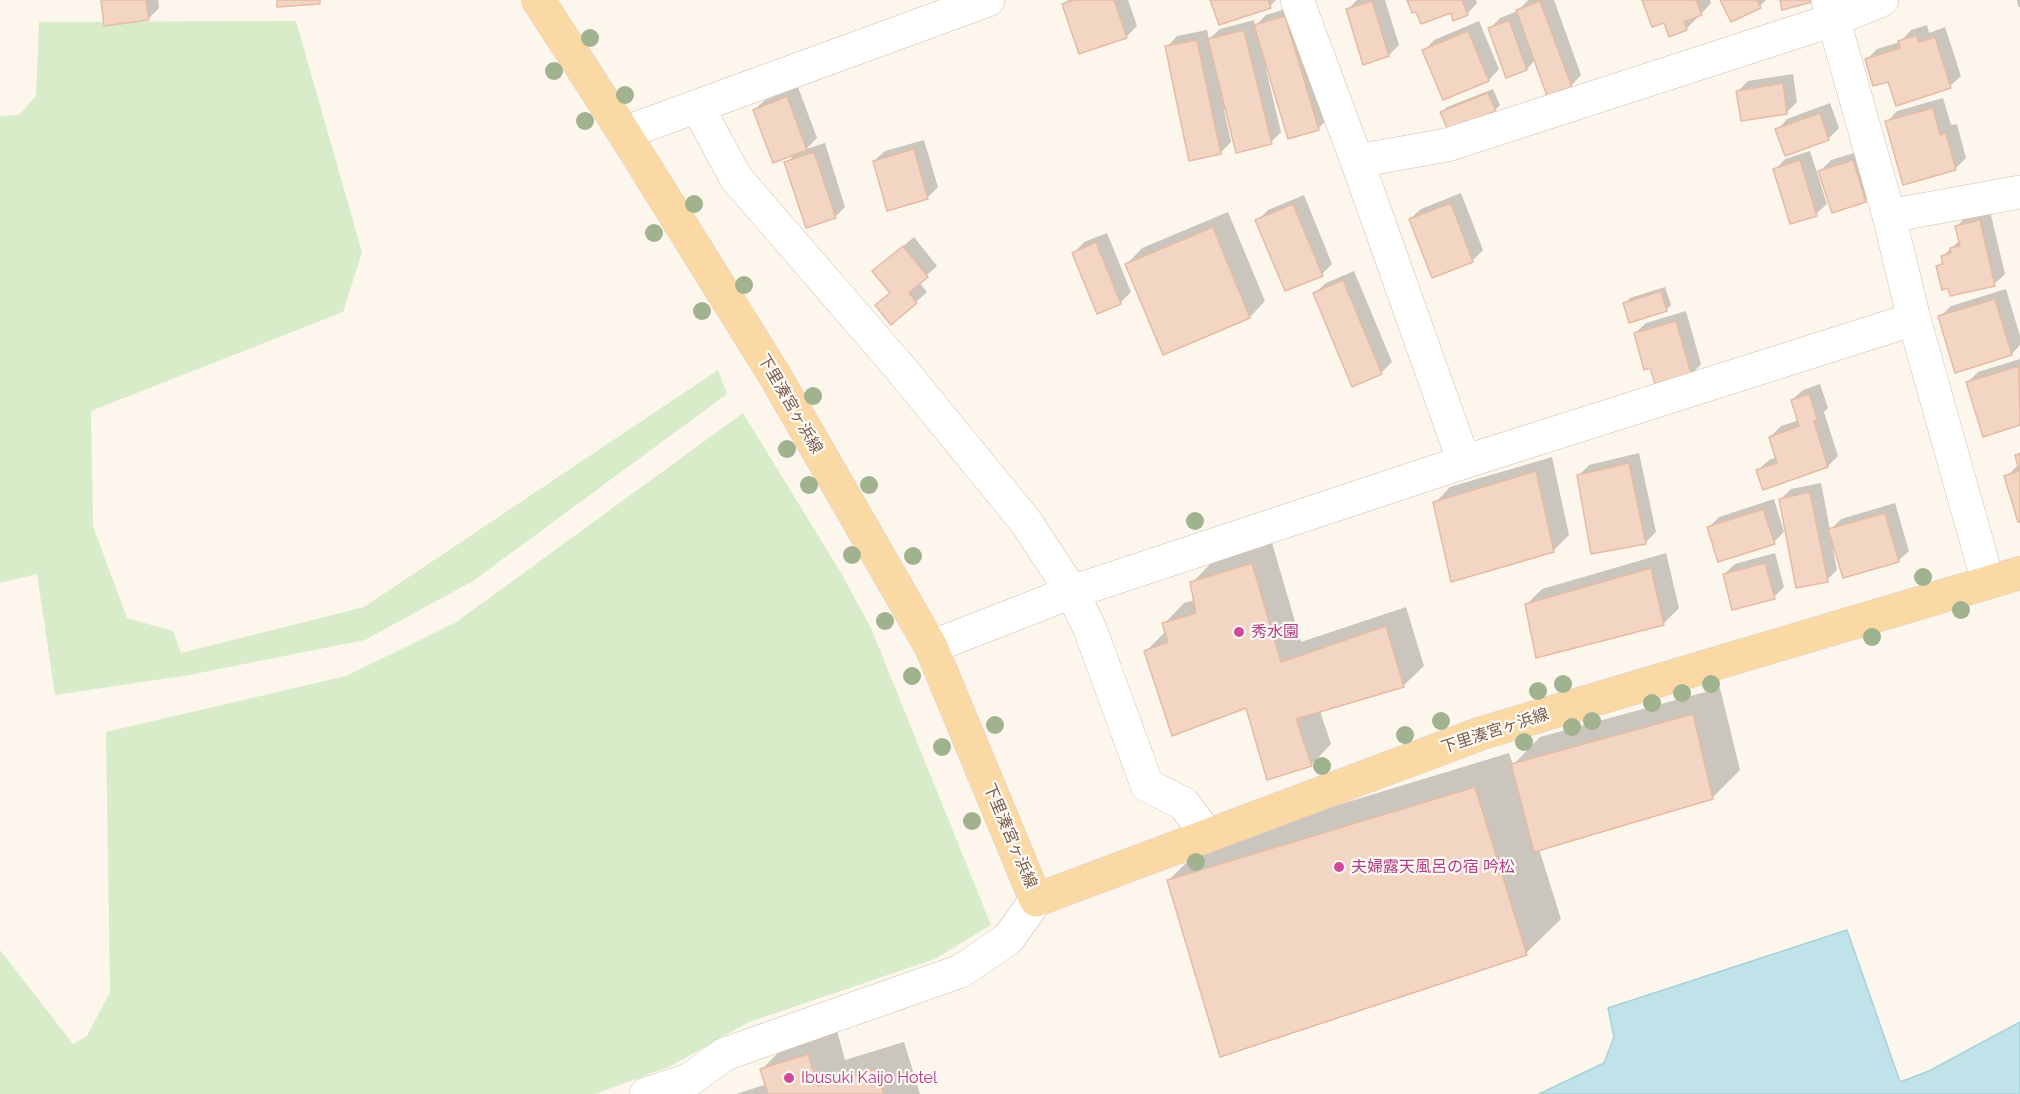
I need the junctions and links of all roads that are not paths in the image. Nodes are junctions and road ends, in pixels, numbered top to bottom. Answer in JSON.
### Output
{"nodes":[{"id":1,"x":538,"y":0,"type":"edge"},
{"id":2,"x":988,"y":0,"type":"edge"},
{"id":3,"x":1297,"y":0,"type":"edge"},
{"id":4,"x":1882,"y":0,"type":"edge"},
{"id":5,"x":1830,"y":10,"type":"edge"},
{"id":6,"x":697,"y":106,"type":"junction"},
{"id":7,"x":624,"y":133,"type":"junction"},
{"id":8,"x":1357,"y":161,"type":"junction"},
{"id":9,"x":2020,"y":192,"type":"edge"},
{"id":10,"x":1889,"y":216,"type":"junction"},
{"id":11,"x":1914,"y":319,"type":"junction"},
{"id":12,"x":1464,"y":462,"type":"junction"},
{"id":13,"x":2020,"y":573,"type":"edge"},
{"id":14,"x":1988,"y":582,"type":"junction"},
{"id":15,"x":1072,"y":592,"type":"junction"},
{"id":16,"x":931,"y":647,"type":"junction"},
{"id":17,"x":1207,"y":835,"type":"junction"},
{"id":18,"x":1036,"y":900,"type":"junction"},
{"id":19,"x":646,"y":1094,"type":"edge"}],
"edges":[{"from":1,"to":7,"type":"main road","name":"下里湊宮ヶ浜線"},
{"from":2,"to":6,"type":"street"},
{"from":3,"to":8,"type":"street"},
{"from":4,"to":5,"type":"street"},
{"from":5,"to":8,"type":"street"},
{"from":5,"to":10,"type":"street"},
{"from":6,"to":7,"type":"street"},
{"from":6,"to":15,"type":"street"},
{"from":7,"to":16,"type":"main road","name":"下里湊宮ヶ浜線"},
{"from":8,"to":12,"type":"street"},
{"from":9,"to":10,"type":"street"},
{"from":10,"to":11,"type":"street"},
{"from":11,"to":12,"type":"street"},
{"from":11,"to":14,"type":"street"},
{"from":12,"to":15,"type":"street"},
{"from":13,"to":14,"type":"main road","name":"下里湊宮ヶ浜線"},
{"from":14,"to":17,"type":"main road","name":"下里湊宮ヶ浜線"},
{"from":15,"to":16,"type":"street"},
{"from":15,"to":17,"type":"street"},
{"from":16,"to":18,"type":"main road","name":"下里湊宮ヶ浜線"},
{"from":17,"to":18,"type":"main road","name":"下里湊宮ヶ浜線"},
{"from":18,"to":19,"type":"street"}]}
